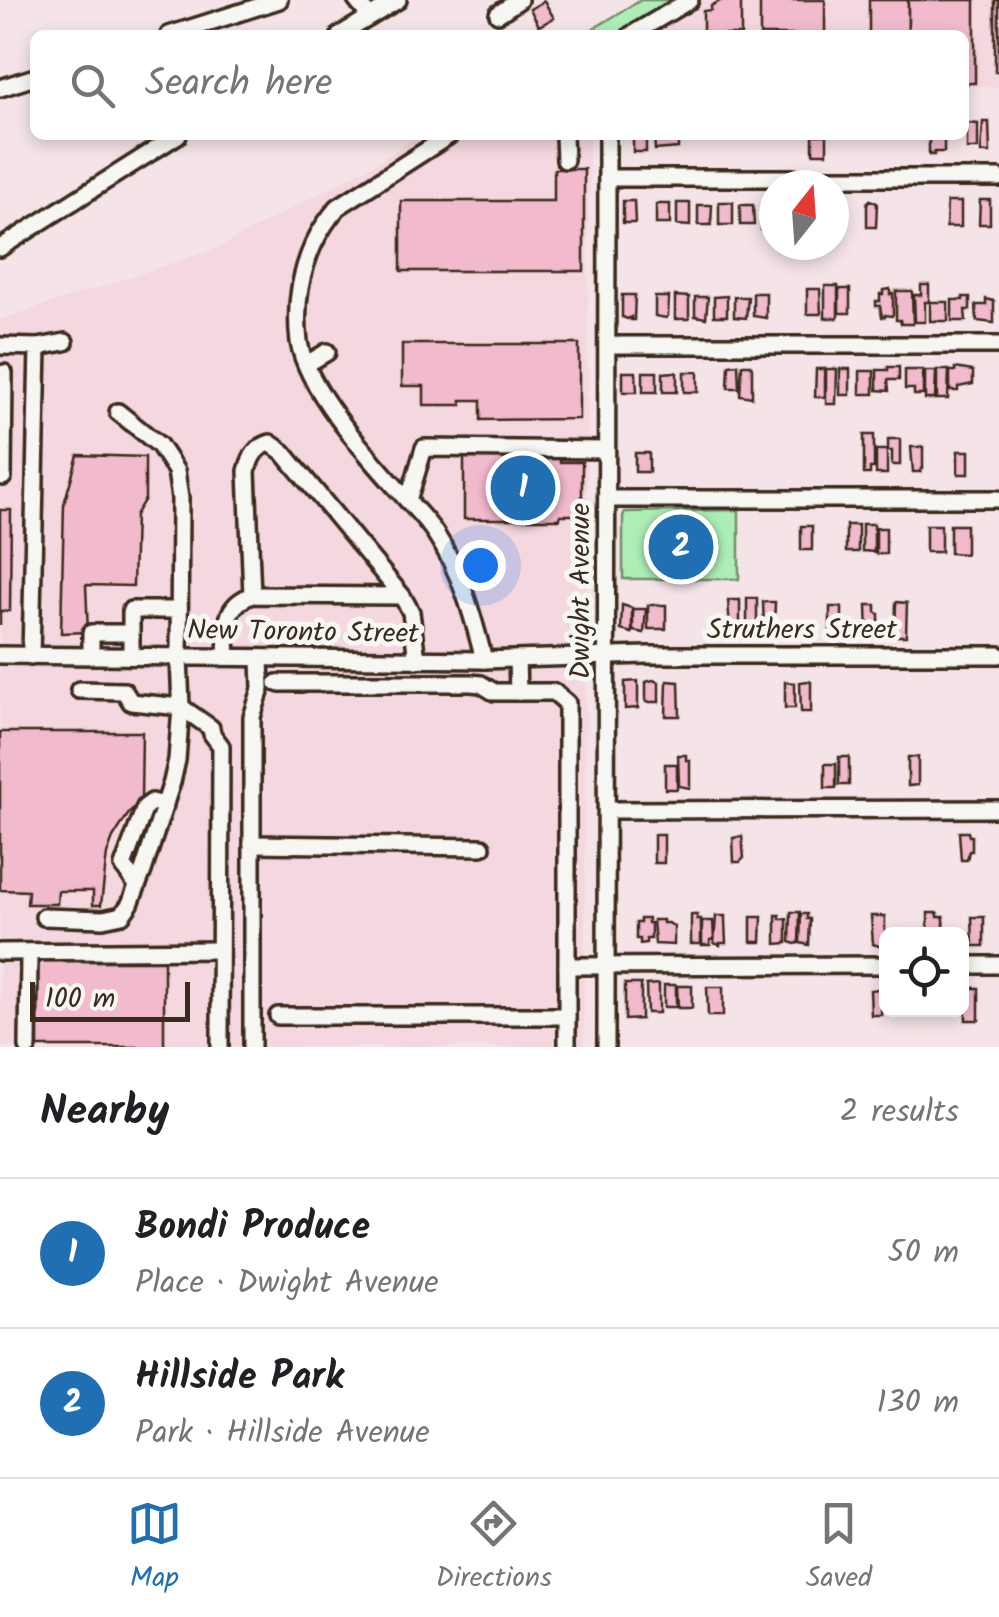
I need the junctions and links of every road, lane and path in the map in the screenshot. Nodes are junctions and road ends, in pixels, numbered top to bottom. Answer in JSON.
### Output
{"nodes":[{"id":1,"x":279,"y":0,"type":"edge"},
{"id":2,"x":356,"y":0,"type":"edge"},
{"id":3,"x":398,"y":0,"type":"edge"},
{"id":4,"x":518,"y":0,"type":"edge"},
{"id":5,"x":690,"y":0,"type":"edge"},
{"id":6,"x":498,"y":14,"type":"dead end"},
{"id":7,"x":370,"y":16,"type":"junction"},
{"id":8,"x":184,"y":30,"type":"edge"},
{"id":9,"x":348,"y":30,"type":"edge"},
{"id":10,"x":639,"y":30,"type":"edge"},
{"id":11,"x":30,"y":79,"type":"edge"},
{"id":12,"x":0,"y":88,"type":"edge"},
{"id":13,"x":170,"y":140,"type":"edge"},
{"id":14,"x":442,"y":140,"type":"edge"},
{"id":15,"x":564,"y":140,"type":"edge"},
{"id":16,"x":607,"y":140,"type":"edge"},
{"id":17,"x":564,"y":160,"type":"dead end"},
{"id":18,"x":607,"y":178,"type":"junction"},
{"id":19,"x":999,"y":178,"type":"edge"},
{"id":20,"x":0,"y":248,"type":"edge"},
{"id":21,"x":65,"y":342,"type":"dead end"},
{"id":22,"x":607,"y":345,"type":"junction"},
{"id":23,"x":999,"y":345,"type":"edge"},
{"id":24,"x":0,"y":346,"type":"edge"},
{"id":25,"x":38,"y":347,"type":"junction"},
{"id":26,"x":327,"y":352,"type":"dead end"},
{"id":27,"x":308,"y":364,"type":"junction"},
{"id":28,"x":4,"y":373,"type":"dead end"},
{"id":29,"x":118,"y":412,"type":"dead end"},
{"id":30,"x":606,"y":450,"type":"junction"},
{"id":31,"x":34,"y":476,"type":"junction"},
{"id":32,"x":1,"y":477,"type":"edge"},
{"id":33,"x":607,"y":499,"type":"junction"},
{"id":34,"x":999,"y":499,"type":"edge"},
{"id":35,"x":408,"y":501,"type":"junction"},
{"id":36,"x":252,"y":595,"type":"junction"},
{"id":37,"x":402,"y":596,"type":"junction"},
{"id":38,"x":179,"y":610,"type":"junction"},
{"id":39,"x":131,"y":633,"type":"junction"},
{"id":40,"x":0,"y":655,"type":"edge"},
{"id":41,"x":999,"y":655,"type":"edge"},
{"id":42,"x":31,"y":656,"type":"junction"},
{"id":43,"x":91,"y":656,"type":"junction"},
{"id":44,"x":131,"y":656,"type":"junction"},
{"id":45,"x":179,"y":657,"type":"junction"},
{"id":46,"x":605,"y":657,"type":"junction"},
{"id":47,"x":226,"y":658,"type":"junction"},
{"id":48,"x":260,"y":658,"type":"junction"},
{"id":49,"x":517,"y":659,"type":"junction"},
{"id":50,"x":417,"y":660,"type":"junction"},
{"id":51,"x":484,"y":660,"type":"junction"},
{"id":52,"x":278,"y":683,"type":"dead end"},
{"id":53,"x":78,"y":690,"type":"dead end"},
{"id":54,"x":518,"y":692,"type":"junction"},
{"id":55,"x":187,"y":711,"type":"junction"},
{"id":56,"x":999,"y":809,"type":"edge"},
{"id":57,"x":607,"y":810,"type":"junction"},
{"id":58,"x":252,"y":844,"type":"junction"},
{"id":59,"x":482,"y":847,"type":"dead end"},
{"id":60,"x":44,"y":916,"type":"dead end"},
{"id":61,"x":220,"y":950,"type":"junction"},
{"id":62,"x":0,"y":952,"type":"edge"},
{"id":63,"x":29,"y":952,"type":"junction"},
{"id":64,"x":606,"y":965,"type":"junction"},
{"id":65,"x":879,"y":965,"type":"edge"},
{"id":66,"x":969,"y":965,"type":"edge"},
{"id":67,"x":999,"y":965,"type":"edge"},
{"id":68,"x":567,"y":966,"type":"junction"},
{"id":69,"x":278,"y":1016,"type":"dead end"},
{"id":70,"x":567,"y":1016,"type":"junction"},
{"id":71,"x":28,"y":1047,"type":"edge"},
{"id":72,"x":220,"y":1047,"type":"edge"},
{"id":73,"x":252,"y":1047,"type":"edge"},
{"id":74,"x":566,"y":1047,"type":"edge"},
{"id":75,"x":606,"y":1047,"type":"edge"}],
"edges":[{"from":1,"to":8,"type":"street"},
{"from":2,"to":7,"type":"street"},
{"from":3,"to":7,"type":"street"},
{"from":4,"to":6,"type":"street"},
{"from":5,"to":10,"type":"street"},
{"from":7,"to":9,"type":"street"},
{"from":11,"to":12,"type":"street"},
{"from":13,"to":20,"type":"street"},
{"from":14,"to":27,"type":"street"},
{"from":15,"to":17,"type":"street"},
{"from":16,"to":18,"type":"street","name":"Dwight Avenue"},
{"from":18,"to":19,"type":"street"},
{"from":18,"to":22,"type":"street","name":"Dwight Avenue"},
{"from":21,"to":25,"type":"street"},
{"from":22,"to":23,"type":"street"},
{"from":22,"to":30,"type":"street","name":"Dwight Avenue"},
{"from":24,"to":25,"type":"street"},
{"from":25,"to":31,"type":"street"},
{"from":26,"to":27,"type":"street"},
{"from":27,"to":35,"type":"street"},
{"from":28,"to":32,"type":"street"},
{"from":29,"to":38,"type":"street"},
{"from":30,"to":33,"type":"street","name":"Dwight Avenue"},
{"from":30,"to":35,"type":"street"},
{"from":31,"to":32,"type":"street"},
{"from":31,"to":42,"type":"street"},
{"from":33,"to":34,"type":"street"},
{"from":33,"to":46,"type":"street","name":"Dwight Avenue"},
{"from":35,"to":51,"type":"street"},
{"from":36,"to":37,"type":"street"},
{"from":36,"to":37,"type":"street"},
{"from":36,"to":47,"type":"street"},
{"from":37,"to":50,"type":"street"},
{"from":38,"to":39,"type":"street"},
{"from":38,"to":45,"type":"street"},
{"from":39,"to":43,"type":"street"},
{"from":39,"to":44,"type":"street"},
{"from":40,"to":42,"type":"street","name":"New Toronto Street"},
{"from":41,"to":46,"type":"street","name":"Struthers Street"},
{"from":42,"to":43,"type":"street","name":"New Toronto Street"},
{"from":43,"to":44,"type":"street","name":"New Toronto Street"},
{"from":44,"to":45,"type":"street","name":"New Toronto Street"},
{"from":45,"to":47,"type":"street","name":"New Toronto Street"},
{"from":45,"to":55,"type":"street"},
{"from":46,"to":49,"type":"street","name":"New Toronto Street"},
{"from":46,"to":57,"type":"street","name":"Dwight Avenue"},
{"from":47,"to":48,"type":"street","name":"New Toronto Street"},
{"from":48,"to":50,"type":"street","name":"New Toronto Street"},
{"from":48,"to":58,"type":"street"},
{"from":49,"to":51,"type":"street","name":"New Toronto Street"},
{"from":49,"to":54,"type":"street"},
{"from":50,"to":51,"type":"street","name":"New Toronto Street"},
{"from":52,"to":54,"type":"street"},
{"from":53,"to":55,"type":"street"},
{"from":54,"to":68,"type":"street"},
{"from":55,"to":60,"type":"street"},
{"from":55,"to":61,"type":"street"},
{"from":56,"to":57,"type":"street"},
{"from":57,"to":64,"type":"street","name":"Dwight Avenue"},
{"from":58,"to":59,"type":"street"},
{"from":58,"to":73,"type":"street"},
{"from":61,"to":63,"type":"street"},
{"from":61,"to":72,"type":"street"},
{"from":62,"to":63,"type":"street"},
{"from":63,"to":71,"type":"street"},
{"from":64,"to":65,"type":"street"},
{"from":64,"to":68,"type":"street"},
{"from":64,"to":75,"type":"street","name":"Dwight Avenue"},
{"from":66,"to":67,"type":"street"},
{"from":68,"to":70,"type":"street"},
{"from":69,"to":70,"type":"street"},
{"from":70,"to":74,"type":"street"}]}
